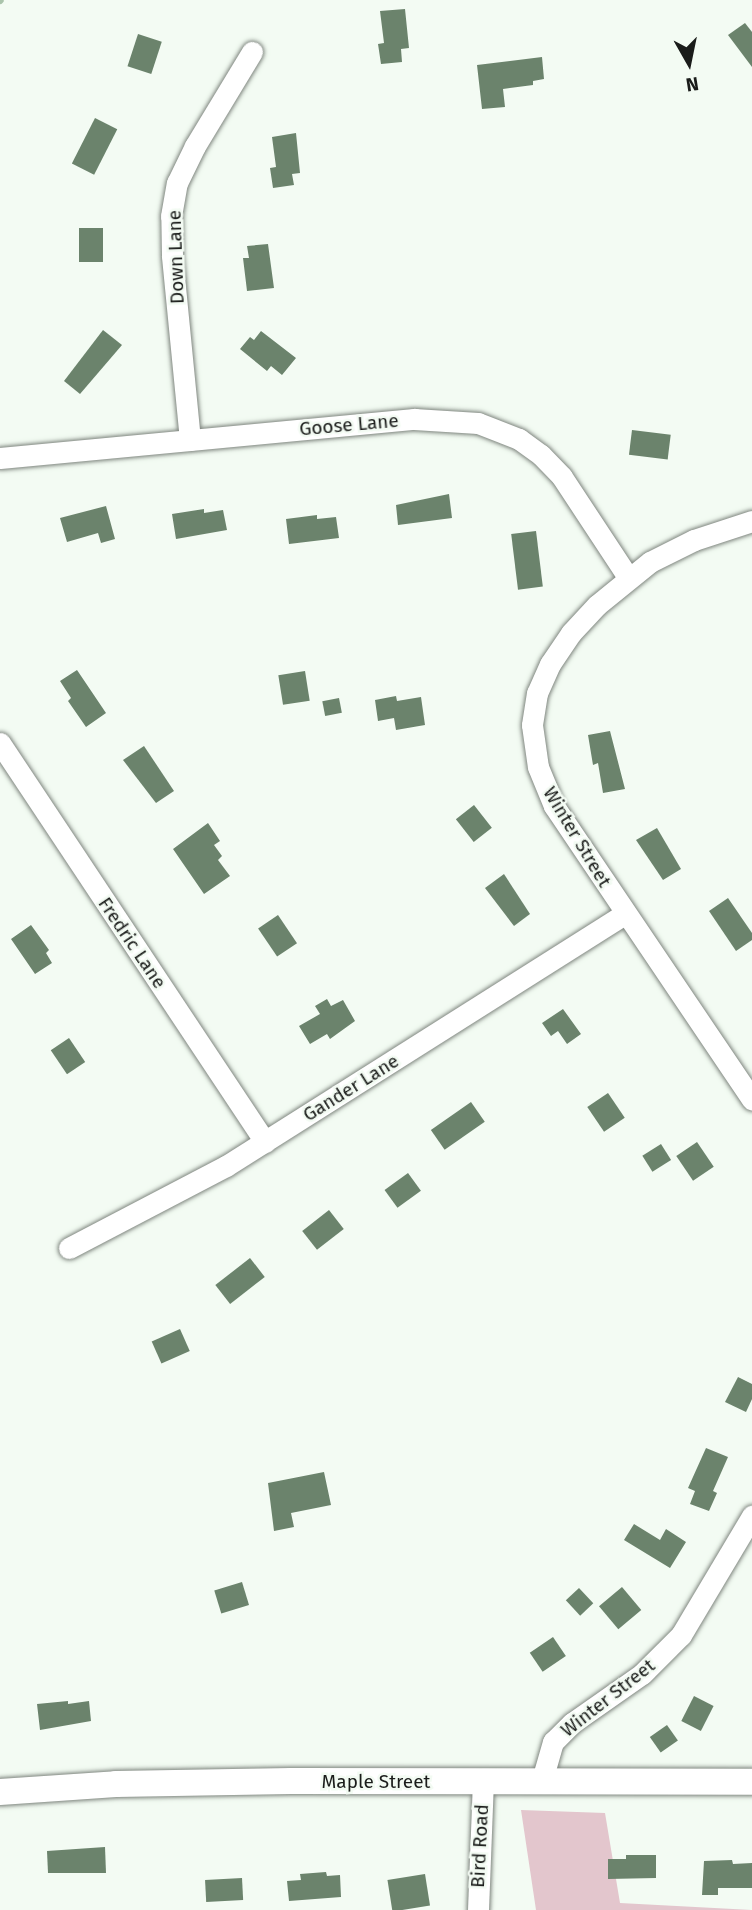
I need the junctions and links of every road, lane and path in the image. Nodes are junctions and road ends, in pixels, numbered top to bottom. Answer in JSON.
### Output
{"nodes":[{"id":1,"x":252,"y":52,"type":"dead end"},
{"id":2,"x":190,"y":440,"type":"junction"},
{"id":3,"x":0,"y":458,"type":"edge"},
{"id":4,"x":752,"y":521,"type":"edge"},
{"id":5,"x":628,"y":577,"type":"junction"},
{"id":6,"x":0,"y":743,"type":"edge"},
{"id":7,"x":625,"y":914,"type":"junction"},
{"id":8,"x":752,"y":1099,"type":"edge"},
{"id":9,"x":265,"y":1142,"type":"junction"},
{"id":10,"x":69,"y":1248,"type":"dead end"},
{"id":11,"x":750,"y":1523,"type":"edge"},
{"id":12,"x":542,"y":1780,"type":"junction"},
{"id":13,"x":483,"y":1782,"type":"junction"},
{"id":14,"x":752,"y":1782,"type":"edge"},
{"id":15,"x":0,"y":1793,"type":"edge"},
{"id":16,"x":478,"y":1910,"type":"edge"}],
"edges":[{"from":1,"to":2,"type":"street","name":"Down Lane"},
{"from":2,"to":3,"type":"street","name":"Goose Lane"},
{"from":2,"to":5,"type":"street","name":"Goose Lane"},
{"from":4,"to":5,"type":"street","name":"Winter Street"},
{"from":5,"to":7,"type":"street","name":"Winter Street"},
{"from":6,"to":9,"type":"street","name":"Fredric Lane"},
{"from":7,"to":8,"type":"street","name":"Winter Street"},
{"from":7,"to":9,"type":"street","name":"Gander Lane"},
{"from":9,"to":10,"type":"street","name":"Gander Lane"},
{"from":11,"to":12,"type":"street","name":"Winter Street"},
{"from":12,"to":13,"type":"street","name":"Maple Street"},
{"from":12,"to":14,"type":"street","name":"Maple Street"},
{"from":13,"to":15,"type":"street","name":"Maple Street"},
{"from":13,"to":16,"type":"street","name":"Bird Road"}]}
